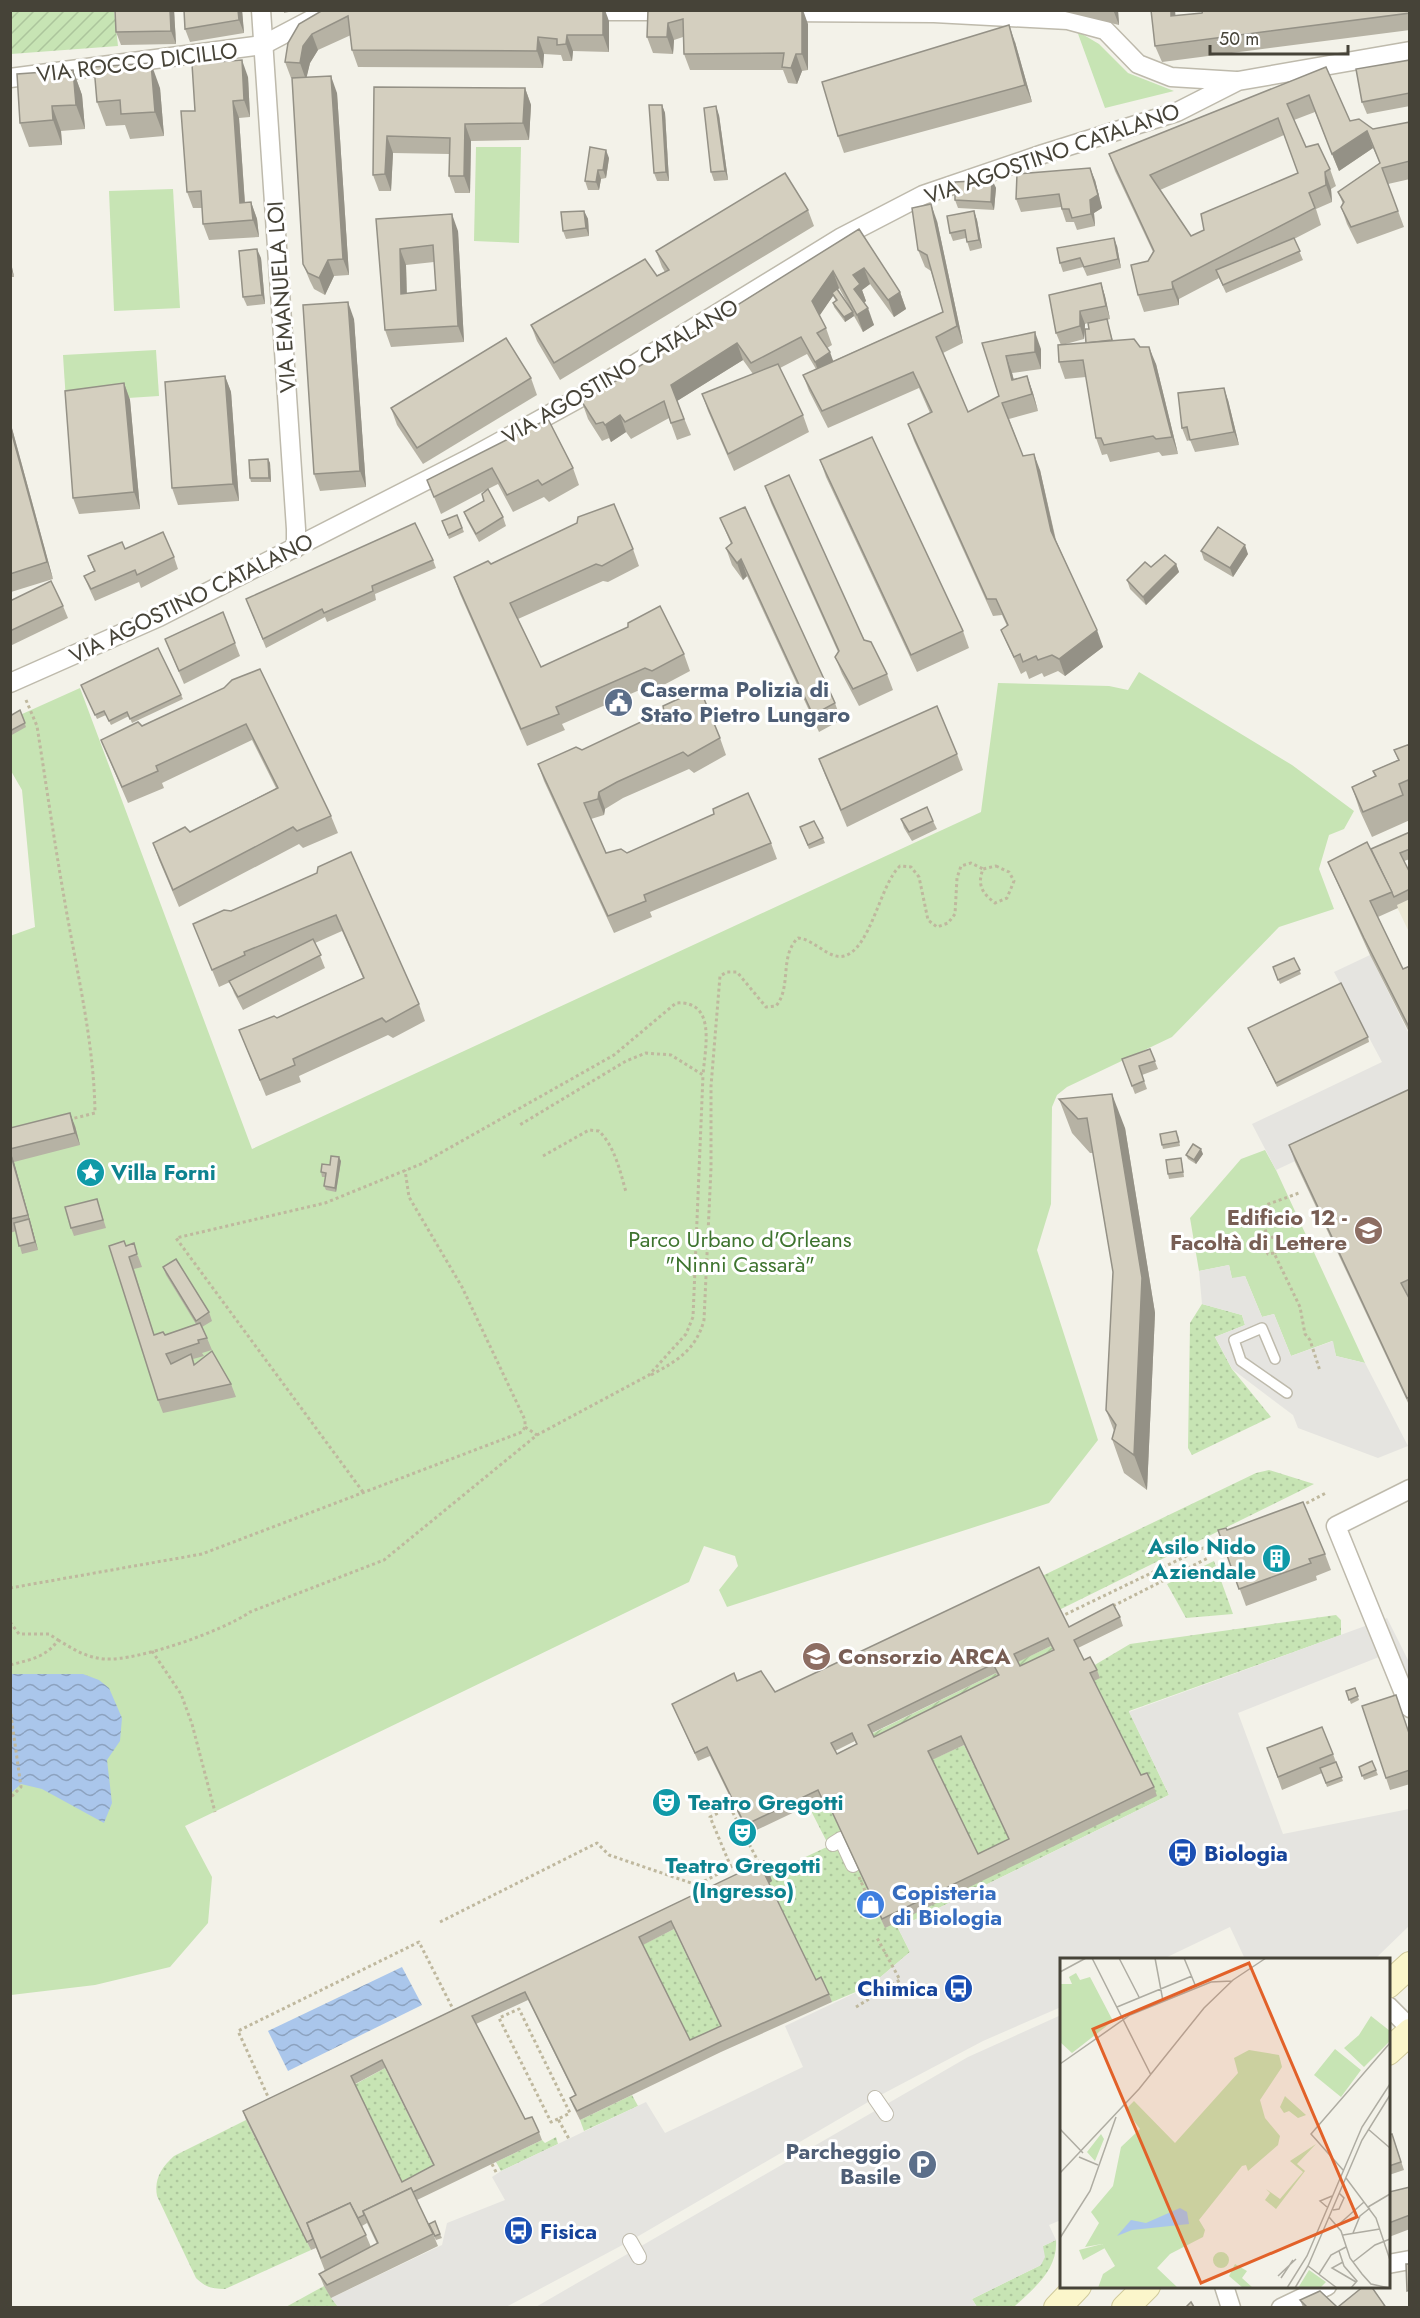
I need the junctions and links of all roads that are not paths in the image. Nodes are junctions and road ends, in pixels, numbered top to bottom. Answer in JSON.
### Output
{"nodes":[{"id":1,"x":261,"y":10,"type":"edge"},
{"id":2,"x":338,"y":11,"type":"edge"},
{"id":3,"x":561,"y":11,"type":"edge"},
{"id":4,"x":631,"y":11,"type":"edge"},
{"id":5,"x":689,"y":11,"type":"edge"},
{"id":6,"x":759,"y":12,"type":"edge"},
{"id":7,"x":934,"y":12,"type":"edge"},
{"id":8,"x":264,"y":45,"type":"junction"},
{"id":9,"x":1410,"y":51,"type":"edge"},
{"id":10,"x":10,"y":78,"type":"edge"},
{"id":11,"x":1238,"y":81,"type":"junction"},
{"id":12,"x":296,"y":548,"type":"junction"},
{"id":13,"x":10,"y":683,"type":"edge"},
{"id":14,"x":1275,"y":1359,"type":"dead end"},
{"id":15,"x":1287,"y":1393,"type":"dead end"},
{"id":16,"x":1410,"y":1489,"type":"edge"},
{"id":17,"x":1410,"y":1708,"type":"edge"},
{"id":18,"x":833,"y":1844,"type":"dead end"},
{"id":19,"x":853,"y":1864,"type":"edge"},
{"id":20,"x":1410,"y":1965,"type":"edge"},
{"id":21,"x":1390,"y":1984,"type":"edge"},
{"id":22,"x":1390,"y":2007,"type":"edge"},
{"id":23,"x":1410,"y":2030,"type":"edge"},
{"id":24,"x":1390,"y":2051,"type":"edge"},
{"id":25,"x":875,"y":2098,"type":"dead end"},
{"id":26,"x":886,"y":2114,"type":"dead end"},
{"id":27,"x":630,"y":2241,"type":"dead end"},
{"id":28,"x":639,"y":2257,"type":"dead end"},
{"id":29,"x":1410,"y":2260,"type":"edge"},
{"id":30,"x":1390,"y":2264,"type":"edge"},
{"id":31,"x":1076,"y":2288,"type":"edge"},
{"id":32,"x":1145,"y":2288,"type":"edge"},
{"id":33,"x":1225,"y":2288,"type":"edge"},
{"id":34,"x":1323,"y":2288,"type":"edge"},
{"id":35,"x":1057,"y":2307,"type":"edge"},
{"id":36,"x":1125,"y":2307,"type":"edge"},
{"id":37,"x":1232,"y":2307,"type":"edge"},
{"id":38,"x":1281,"y":2307,"type":"edge"}],
"edges":[{"from":1,"to":8,"type":"street","name":"VIA EMANUELA LOI"},
{"from":2,"to":8,"type":"street"},
{"from":3,"to":4,"type":"street"},
{"from":4,"to":5,"type":"street"},
{"from":6,"to":7,"type":"street"},
{"from":7,"to":11,"type":"street"},
{"from":8,"to":10,"type":"street","name":"VIA ROCCO DICILLO"},
{"from":8,"to":12,"type":"street","name":"VIA EMANUELA LOI"},
{"from":9,"to":11,"type":"street"},
{"from":11,"to":12,"type":"street","name":"VIA AGOSTINO CATALANO"},
{"from":12,"to":13,"type":"street","name":"VIA AGOSTINO CATALANO"},
{"from":14,"to":15,"type":"lane"},
{"from":16,"to":17,"type":"street"},
{"from":18,"to":19,"type":"street"},
{"from":20,"to":21,"type":"main road"},
{"from":22,"to":23,"type":"street"},
{"from":23,"to":24,"type":"main road"},
{"from":25,"to":26,"type":"street"},
{"from":27,"to":28,"type":"street"},
{"from":29,"to":30,"type":"street"},
{"from":31,"to":35,"type":"main road"},
{"from":32,"to":36,"type":"main road"},
{"from":33,"to":37,"type":"street"},
{"from":34,"to":38,"type":"street"}]}
